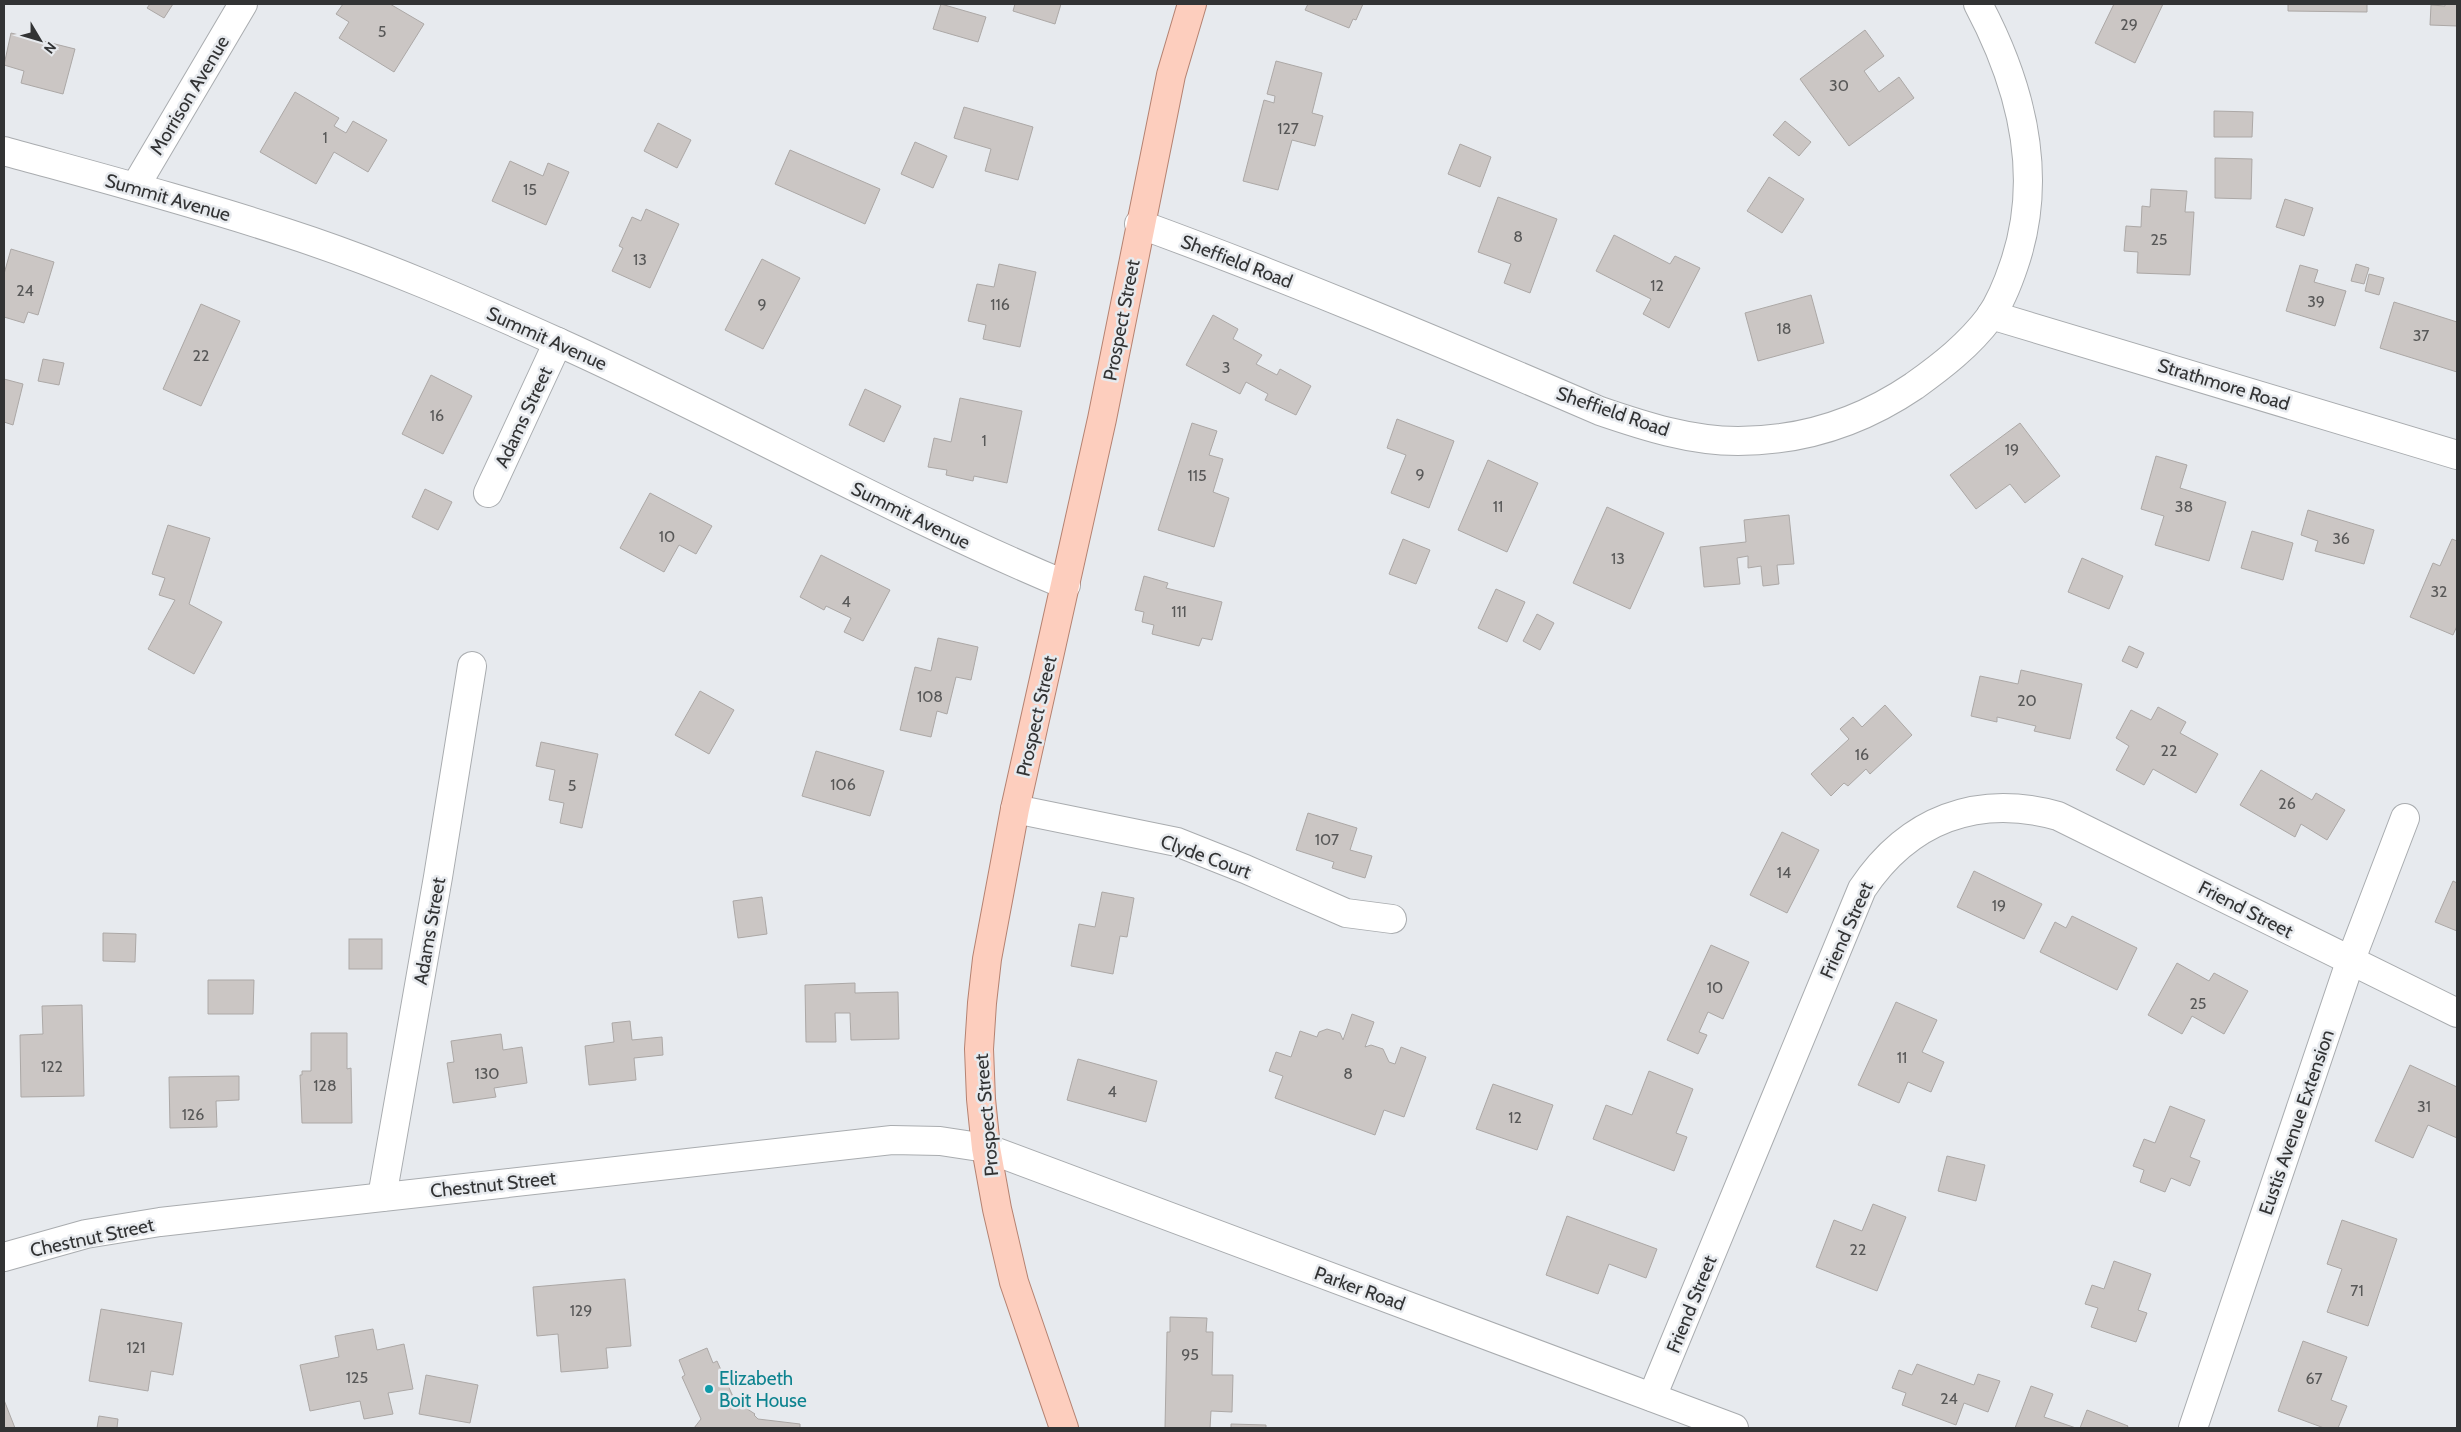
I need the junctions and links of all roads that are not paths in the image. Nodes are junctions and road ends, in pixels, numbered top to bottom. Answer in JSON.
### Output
{"nodes":[{"id":1,"x":243,"y":4,"type":"edge"},
{"id":2,"x":1192,"y":4,"type":"edge"},
{"id":3,"x":1978,"y":4,"type":"edge"},
{"id":4,"x":4,"y":151,"type":"edge"},
{"id":5,"x":135,"y":187,"type":"junction"},
{"id":6,"x":1139,"y":224,"type":"junction"},
{"id":7,"x":1991,"y":315,"type":"junction"},
{"id":8,"x":558,"y":342,"type":"junction"},
{"id":9,"x":2457,"y":455,"type":"edge"},
{"id":10,"x":488,"y":493,"type":"dead end"},
{"id":11,"x":1066,"y":585,"type":"junction"},
{"id":12,"x":472,"y":666,"type":"dead end"},
{"id":13,"x":1015,"y":810,"type":"junction"},
{"id":14,"x":2405,"y":818,"type":"dead end"},
{"id":15,"x":1392,"y":919,"type":"dead end"},
{"id":16,"x":2350,"y":962,"type":"junction"},
{"id":17,"x":2457,"y":1013,"type":"edge"},
{"id":18,"x":986,"y":1148,"type":"junction"},
{"id":19,"x":382,"y":1196,"type":"junction"},
{"id":20,"x":4,"y":1257,"type":"edge"},
{"id":21,"x":1652,"y":1397,"type":"junction"},
{"id":22,"x":1064,"y":1428,"type":"edge"},
{"id":23,"x":1734,"y":1428,"type":"edge"},
{"id":24,"x":2192,"y":1428,"type":"edge"}],
"edges":[{"from":1,"to":5,"type":"street","name":"Morrison Avenue"},
{"from":2,"to":6,"type":"main road","name":"Prospect Street"},
{"from":3,"to":7,"type":"street","name":"Sheffield Road"},
{"from":4,"to":5,"type":"street","name":"Summit Avenue"},
{"from":5,"to":8,"type":"street","name":"Summit Avenue"},
{"from":6,"to":7,"type":"street","name":"Sheffield Road"},
{"from":6,"to":11,"type":"main road","name":"Prospect Street"},
{"from":7,"to":9,"type":"street","name":"Strathmore Road"},
{"from":8,"to":10,"type":"street","name":"Adams Street"},
{"from":8,"to":11,"type":"street","name":"Summit Avenue"},
{"from":11,"to":13,"type":"main road","name":"Prospect Street"},
{"from":12,"to":19,"type":"street","name":"Adams Street"},
{"from":13,"to":15,"type":"street","name":"Clyde Court"},
{"from":13,"to":18,"type":"main road","name":"Prospect Street"},
{"from":14,"to":16,"type":"street","name":"Eustis Avenue Extension"},
{"from":16,"to":17,"type":"street","name":"Friend Street"},
{"from":16,"to":21,"type":"street","name":"Friend Street"},
{"from":16,"to":24,"type":"street","name":"Eustis Avenue Extension"},
{"from":18,"to":19,"type":"street","name":"Chestnut Street"},
{"from":18,"to":21,"type":"street","name":"Parker Road"},
{"from":18,"to":22,"type":"main road","name":"Prospect Street"},
{"from":19,"to":20,"type":"street","name":"Chestnut Street"},
{"from":21,"to":23,"type":"street","name":"Parker Road"}]}
